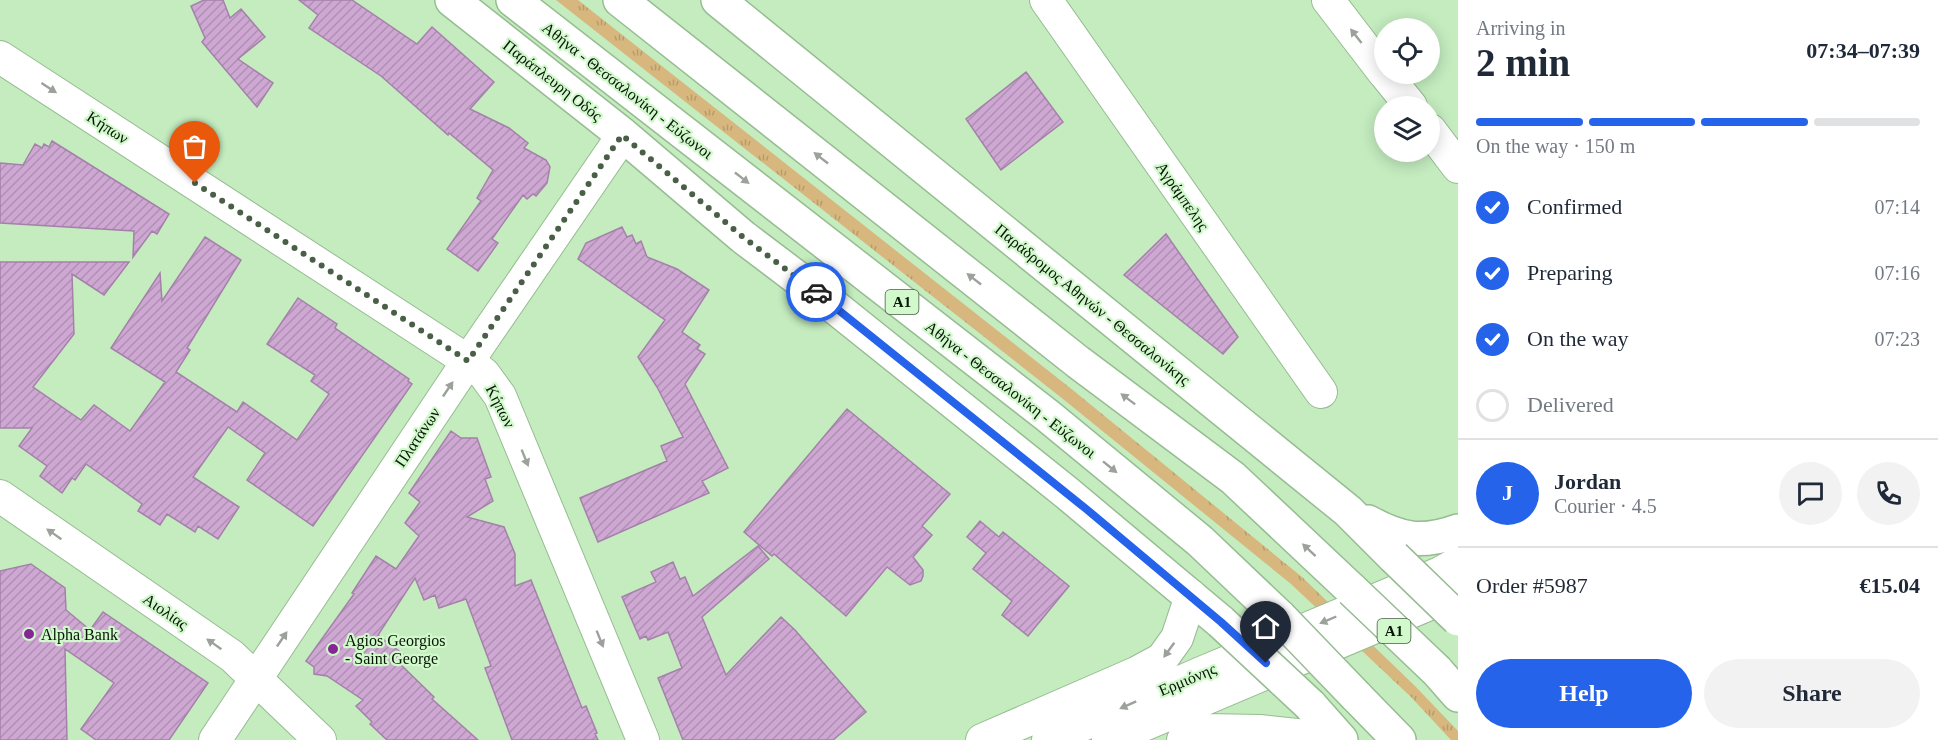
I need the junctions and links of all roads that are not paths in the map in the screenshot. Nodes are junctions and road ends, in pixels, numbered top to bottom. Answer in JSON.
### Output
{"nodes":[{"id":1,"x":452,"y":0,"type":"edge"},
{"id":2,"x":513,"y":0,"type":"edge"},
{"id":3,"x":620,"y":0,"type":"edge"},
{"id":4,"x":718,"y":0,"type":"edge"},
{"id":5,"x":1046,"y":0,"type":"edge"},
{"id":6,"x":1328,"y":0,"type":"edge"},
{"id":7,"x":0,"y":57,"type":"edge"},
{"id":8,"x":1374,"y":59,"type":"edge"},
{"id":9,"x":1394,"y":84,"type":"edge"},
{"id":10,"x":1403,"y":96,"type":"edge"},
{"id":11,"x":622,"y":135,"type":"junction"},
{"id":12,"x":1440,"y":143,"type":"edge"},
{"id":13,"x":1458,"y":167,"type":"edge"},
{"id":14,"x":468,"y":361,"type":"junction"},
{"id":15,"x":1321,"y":392,"type":"dead end"},
{"id":16,"x":0,"y":496,"type":"edge"},
{"id":17,"x":1348,"y":511,"type":"junction"},
{"id":18,"x":1458,"y":531,"type":"edge"},
{"id":19,"x":1458,"y":563,"type":"edge"},
{"id":20,"x":1458,"y":592,"type":"edge"},
{"id":21,"x":1191,"y":596,"type":"junction"},
{"id":22,"x":1458,"y":619,"type":"edge"},
{"id":23,"x":256,"y":678,"type":"junction"},
{"id":24,"x":1458,"y":695,"type":"edge"},
{"id":25,"x":215,"y":740,"type":"edge"},
{"id":26,"x":320,"y":740,"type":"edge"},
{"id":27,"x":643,"y":740,"type":"edge"},
{"id":28,"x":982,"y":740,"type":"edge"},
{"id":29,"x":1048,"y":740,"type":"edge"},
{"id":30,"x":1108,"y":740,"type":"edge"},
{"id":31,"x":1183,"y":740,"type":"edge"},
{"id":32,"x":1319,"y":740,"type":"edge"},
{"id":33,"x":1341,"y":740,"type":"edge"},
{"id":34,"x":1399,"y":740,"type":"edge"}],
"edges":[{"from":1,"to":11,"type":"main road","name":"Παράπλευρη Οδός"},
{"from":2,"to":34,"type":"main road","name":"Αθήνα - Θεσσαλονίκη - Εύζωνοι","number":"Α1","one_way":true,"bridge":true},
{"from":24,"to":3,"type":"main road","number":"Α1","one_way":true,"bridge":true},
{"from":4,"to":17,"type":"main road","name":"Παράδρομος Αθηνών - Θεσσαλονίκης"},
{"from":5,"to":15,"type":"street","name":"Αγράμπελης"},
{"from":8,"to":6,"type":"street","one_way":true},
{"from":7,"to":14,"type":"street","name":"Κήπων","one_way":true},
{"from":9,"to":10,"type":"street"},
{"from":11,"to":14,"type":"street","name":"Πλατάνων"},
{"from":11,"to":21,"type":"main road","name":"Παράπλευρη Οδός"},
{"from":12,"to":13,"type":"street"},
{"from":23,"to":14,"type":"street","name":"Πλατάνων","one_way":true},
{"from":14,"to":27,"type":"street","name":"Κήπων","one_way":true},
{"from":23,"to":16,"type":"street","name":"Αιολίας","one_way":true},
{"from":17,"to":18,"type":"main road"},
{"from":17,"to":22,"type":"main road","name":"Παράδρομος Αθηνών - Θεσσαλονίκης","bridge":true},
{"from":19,"to":29,"type":"street","name":"Ερμιόνης","one_way":true},
{"from":20,"to":30,"type":"street","name":"Ερμιόνης"},
{"from":21,"to":28,"type":"street","name":"Ερμιόνης","one_way":true},
{"from":21,"to":33,"type":"main road","name":"Παράπλευρη Οδός","bridge":true},
{"from":23,"to":25,"type":"street","name":"Πλατάνων"},
{"from":23,"to":26,"type":"street","name":"Αιολίας"},
{"from":31,"to":32,"type":"street"}]}
